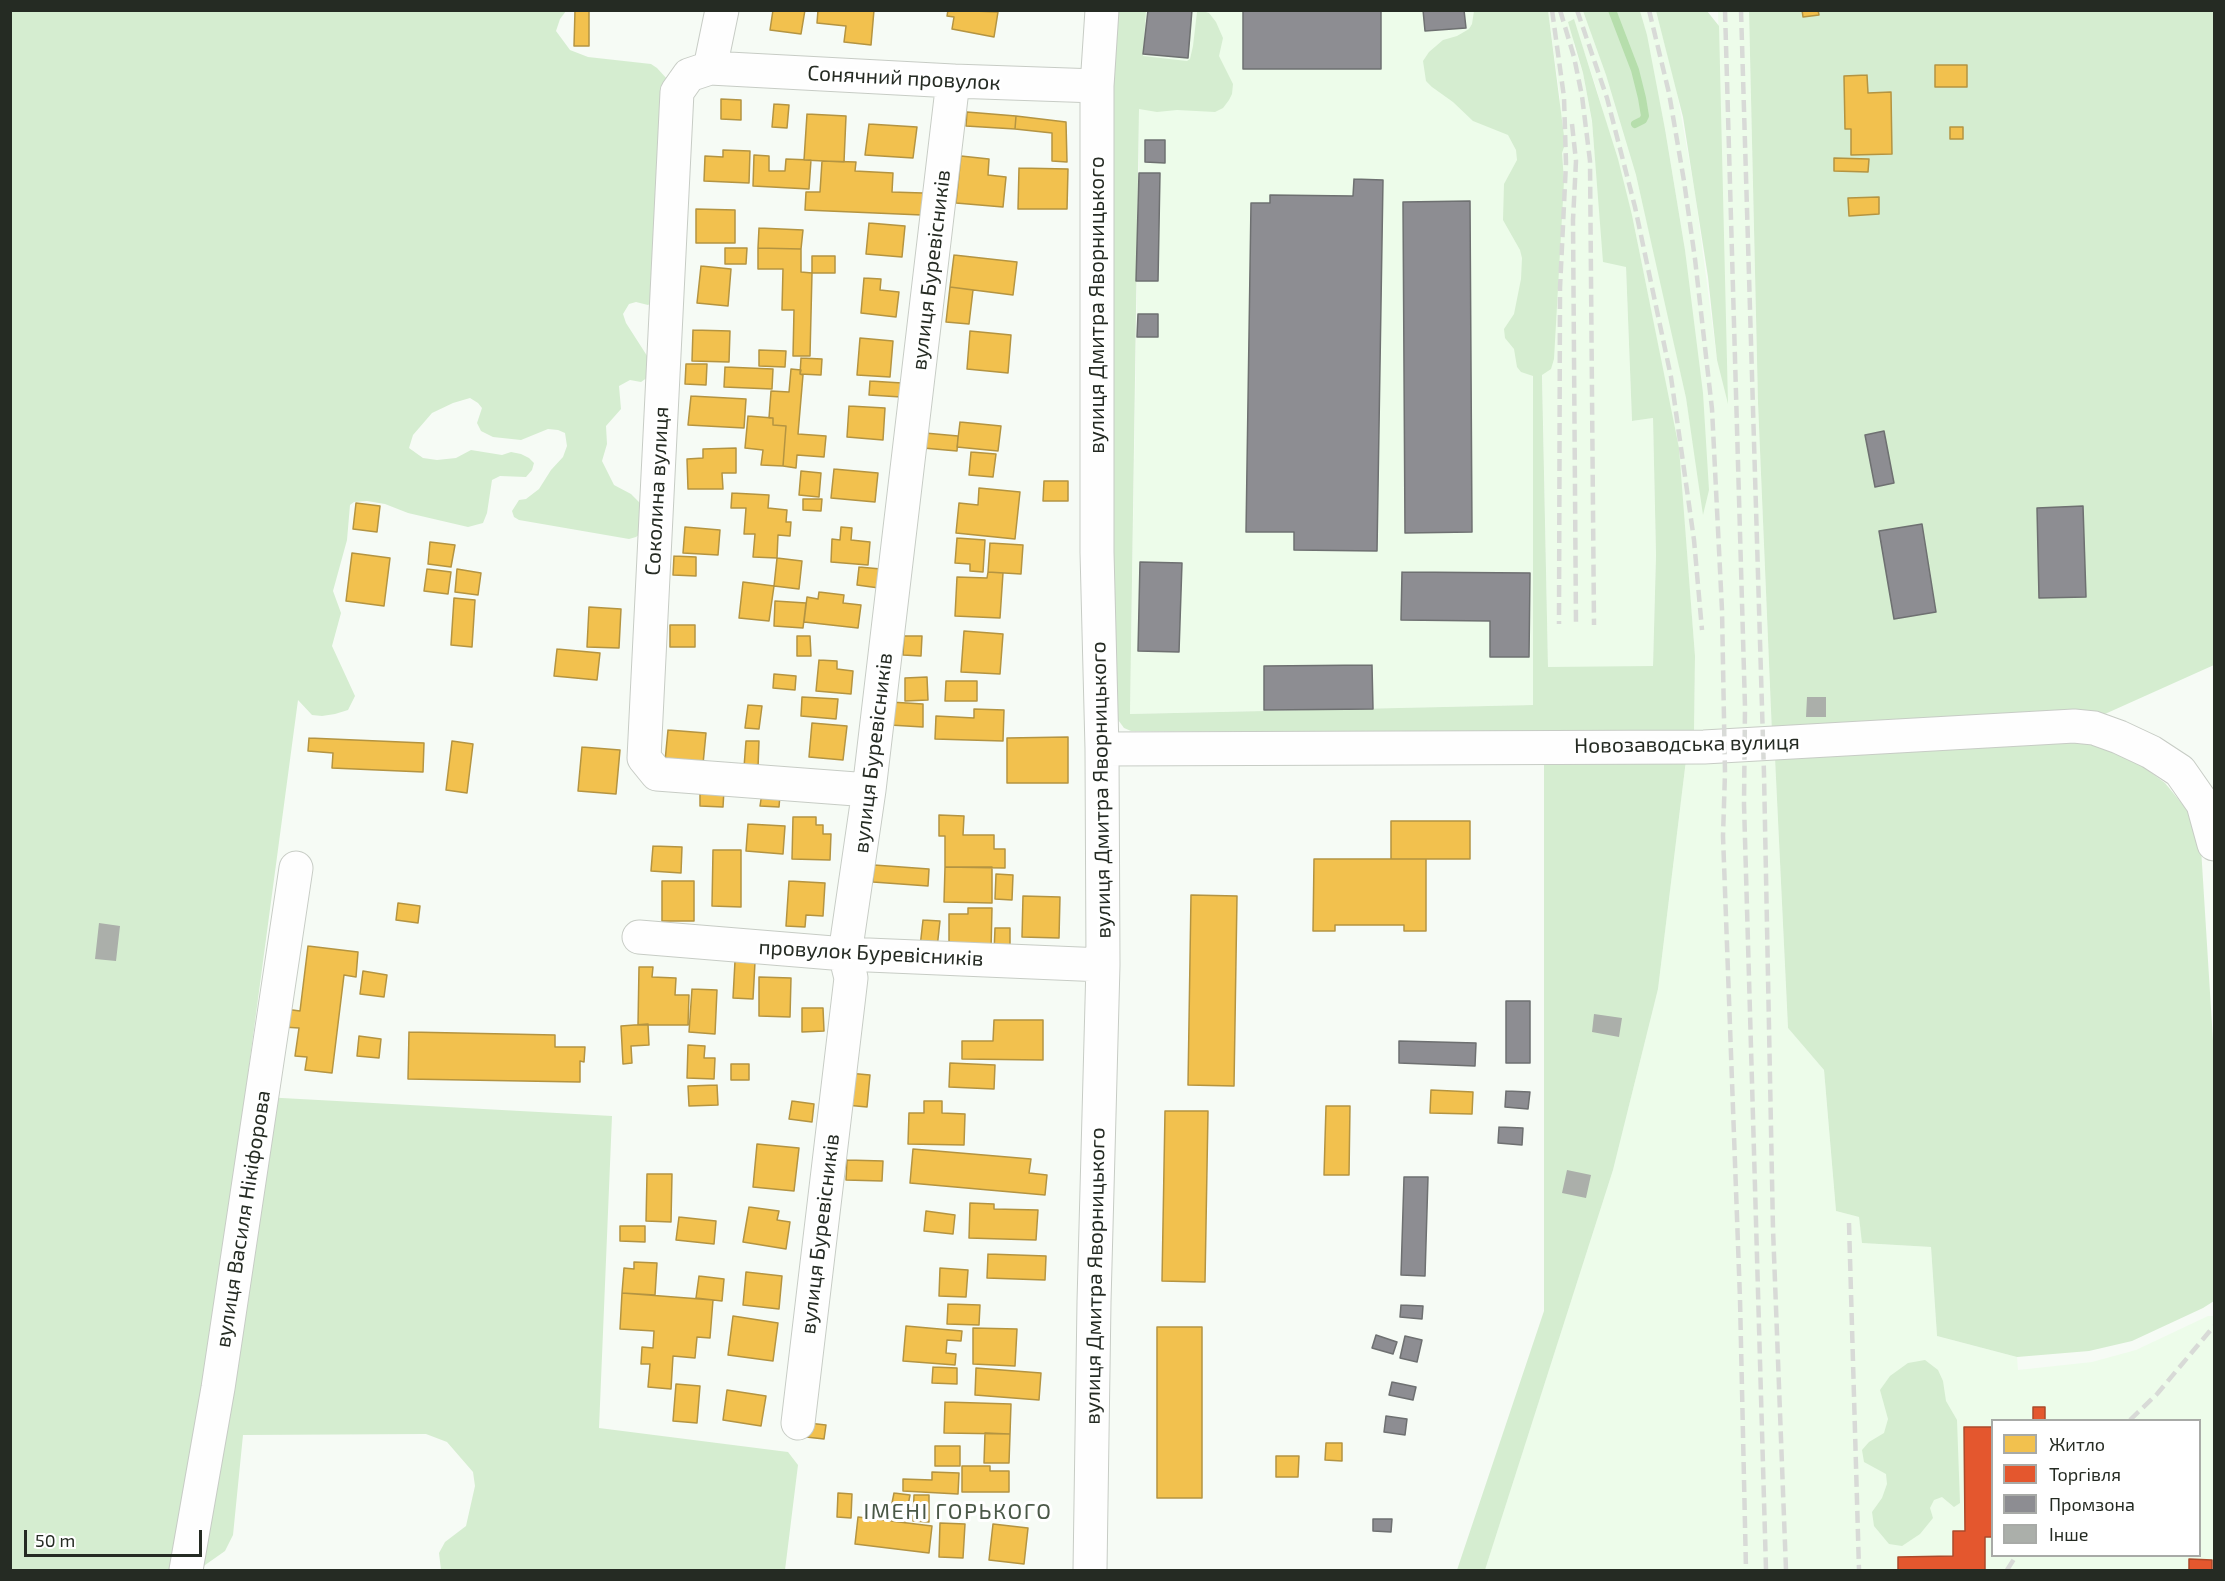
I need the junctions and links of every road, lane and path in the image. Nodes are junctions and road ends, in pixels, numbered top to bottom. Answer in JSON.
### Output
{"nodes":[{"id":1,"x":722,"y":10,"type":"edge"},
{"id":2,"x":1102,"y":10,"type":"edge"},
{"id":3,"x":710,"y":68,"type":"junction"},
{"id":4,"x":953,"y":81,"type":"junction"},
{"id":5,"x":1097,"y":86,"type":"junction"},
{"id":6,"x":1102,"y":749,"type":"junction"},
{"id":7,"x":869,"y":789,"type":"junction"},
{"id":8,"x":2214,"y":844,"type":"edge"},
{"id":9,"x":296,"y":868,"type":"dead end"},
{"id":10,"x":639,"y":937,"type":"dead end"},
{"id":11,"x":845,"y":954,"type":"junction"},
{"id":12,"x":1103,"y":965,"type":"junction"},
{"id":13,"x":798,"y":1423,"type":"dead end"},
{"id":14,"x":186,"y":1570,"type":"edge"},
{"id":15,"x":1090,"y":1570,"type":"edge"}],
"edges":[{"from":1,"to":3,"type":"street"},
{"from":2,"to":5,"type":"street","name":"вулиця Дмитра Яворницького"},
{"from":3,"to":4,"type":"street","name":"Сонячний провулок"},
{"from":3,"to":7,"type":"street","name":"Соколина вулиця"},
{"from":4,"to":5,"type":"street","name":"Сонячний провулок"},
{"from":4,"to":7,"type":"street","name":"вулиця Буревісників"},
{"from":5,"to":6,"type":"street","name":"вулиця Дмитра Яворницького"},
{"from":6,"to":8,"type":"street","name":"Новозаводська вулиця"},
{"from":6,"to":12,"type":"street","name":"вулиця Дмитра Яворницького"},
{"from":7,"to":11,"type":"street","name":"вулиця Буревісників"},
{"from":9,"to":14,"type":"street","name":"вулиця Василя Нікіфорова"},
{"from":10,"to":11,"type":"street","name":"провулок Буревісників"},
{"from":11,"to":12,"type":"street","name":"провулок Буревісників"},
{"from":11,"to":13,"type":"street","name":"вулиця Буревісників"},
{"from":12,"to":15,"type":"street","name":"вулиця Дмитра Яворницького"}]}
